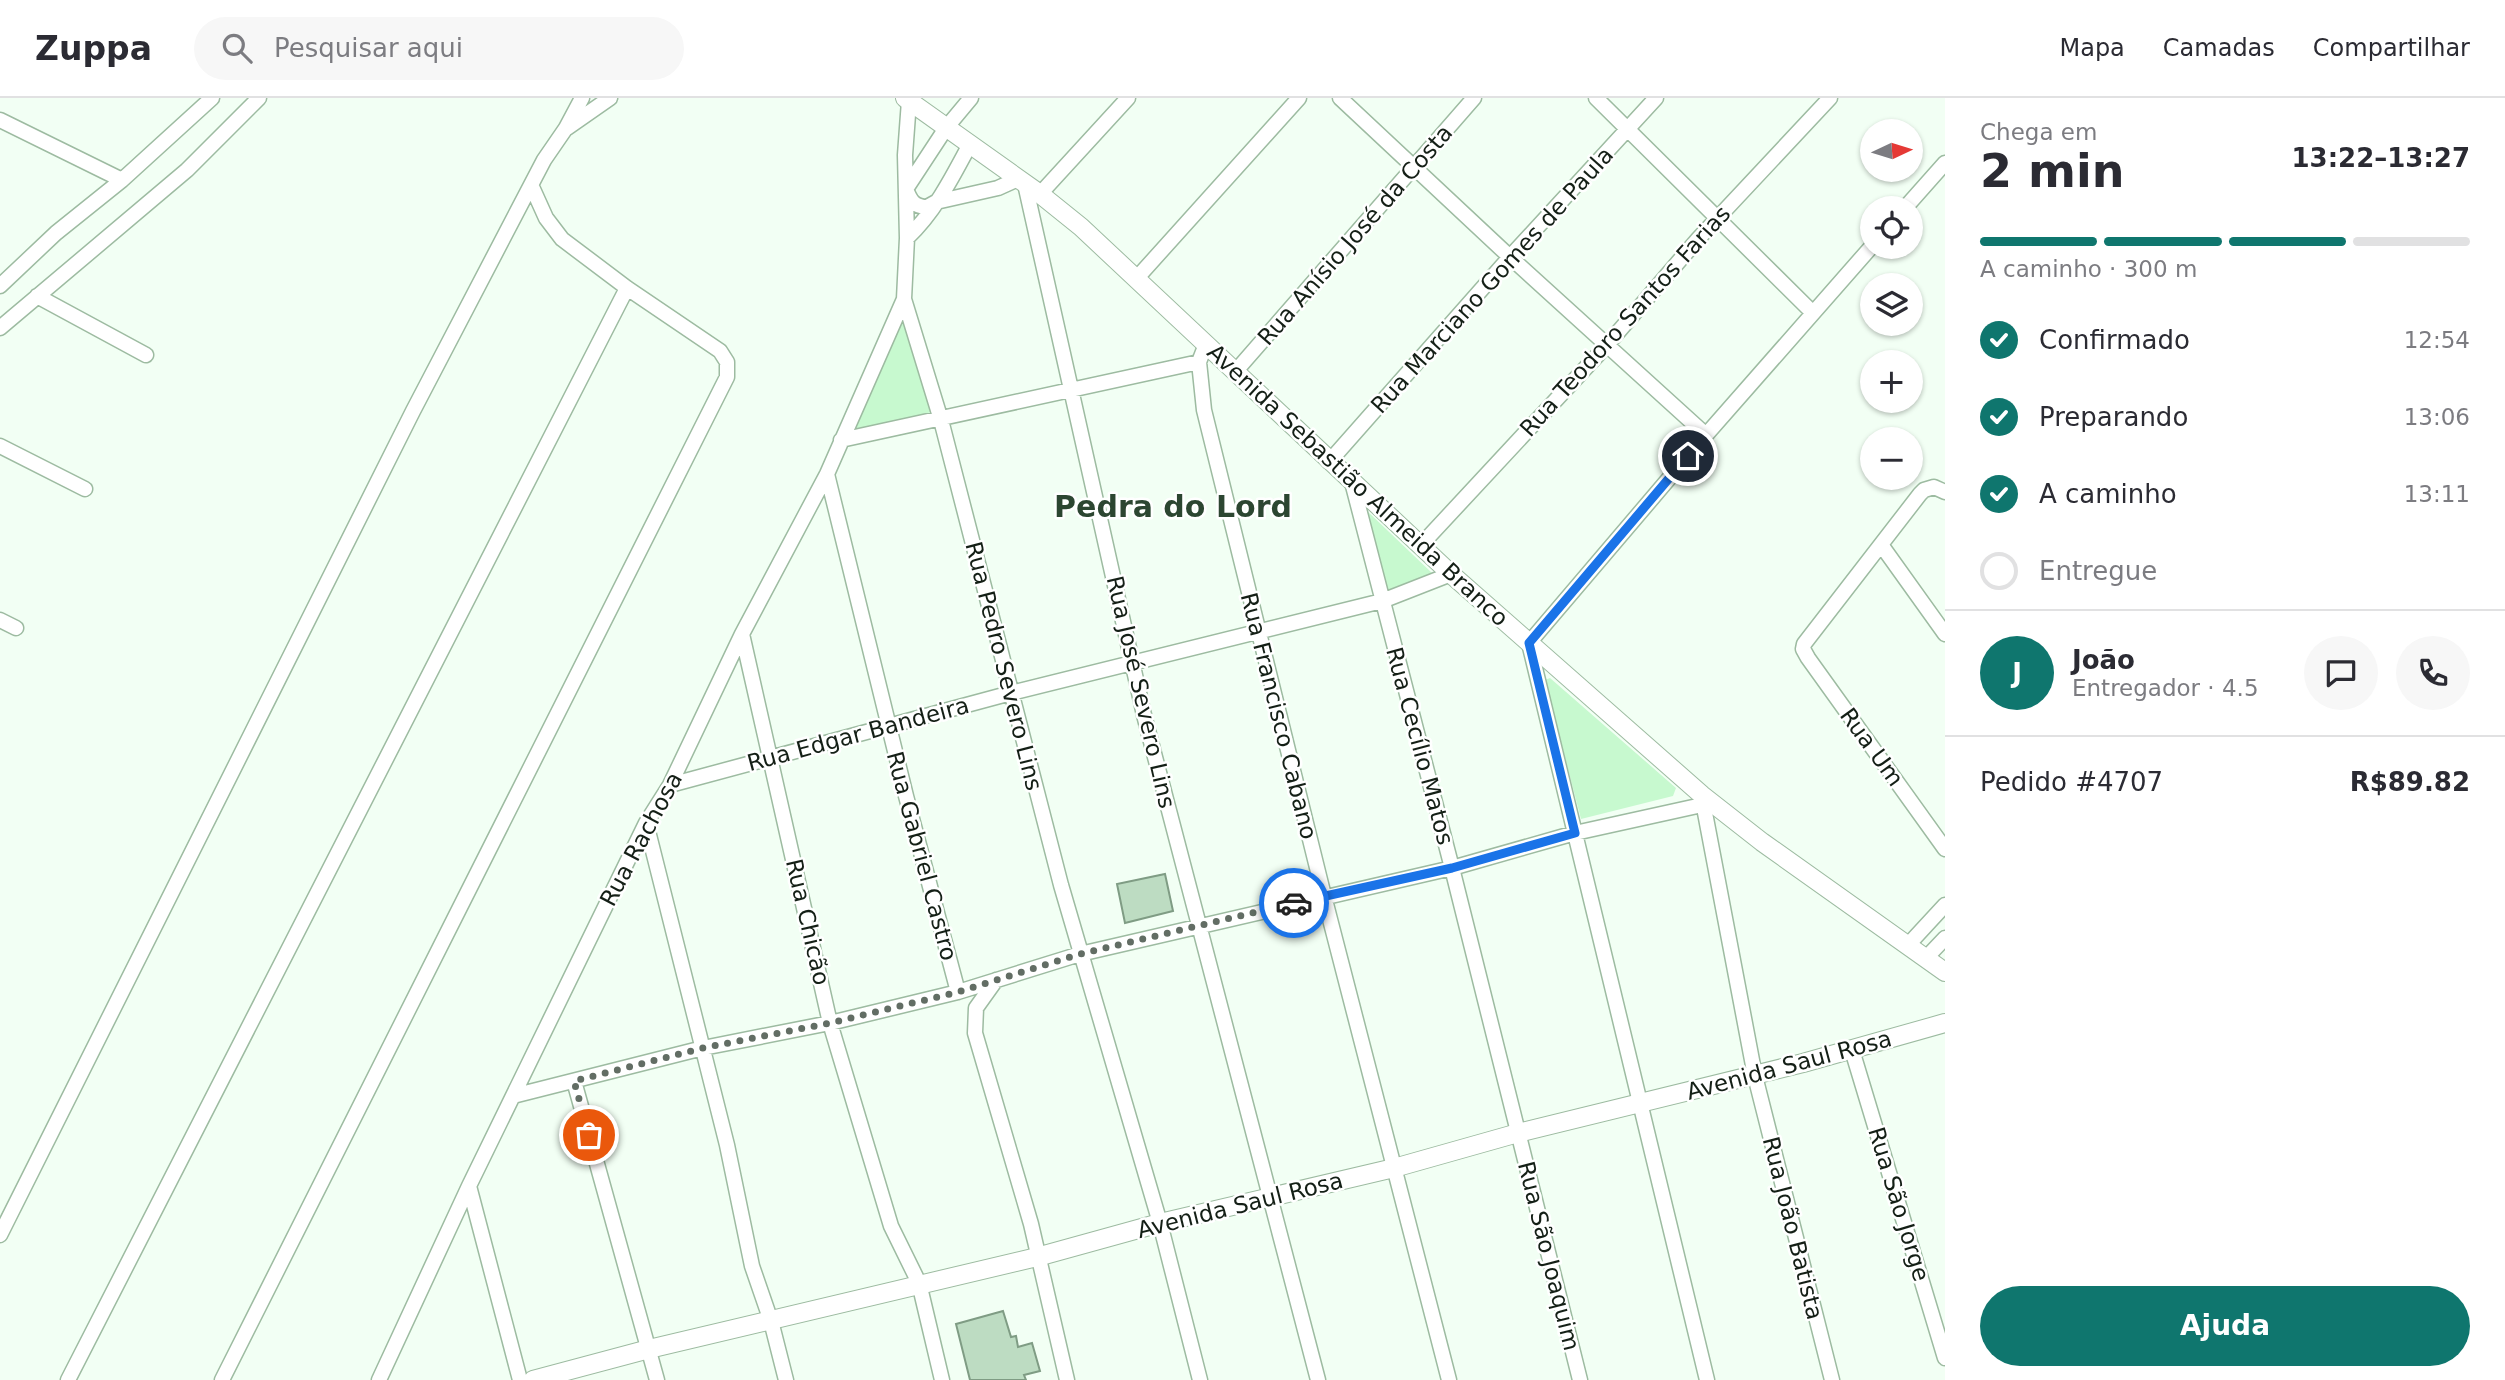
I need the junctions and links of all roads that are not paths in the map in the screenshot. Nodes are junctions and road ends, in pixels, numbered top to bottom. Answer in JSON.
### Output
{"nodes":[{"id":1,"x":212,"y":98,"type":"edge"},
{"id":2,"x":259,"y":98,"type":"edge"},
{"id":3,"x":582,"y":98,"type":"edge"},
{"id":4,"x":610,"y":98,"type":"edge"},
{"id":5,"x":971,"y":98,"type":"edge"},
{"id":6,"x":1128,"y":98,"type":"edge"},
{"id":7,"x":1299,"y":98,"type":"edge"},
{"id":8,"x":1340,"y":98,"type":"edge"},
{"id":9,"x":1475,"y":98,"type":"edge"},
{"id":10,"x":1596,"y":98,"type":"edge"},
{"id":11,"x":1656,"y":98,"type":"edge"},
{"id":12,"x":1830,"y":98,"type":"edge"},
{"id":13,"x":907,"y":99,"type":"edge"},
{"id":14,"x":0,"y":120,"type":"edge"},
{"id":15,"x":566,"y":128,"type":"junction"},
{"id":16,"x":946,"y":128,"type":"junction"},
{"id":17,"x":1628,"y":129,"type":"junction"},
{"id":18,"x":969,"y":146,"type":"junction"},
{"id":19,"x":1945,"y":163,"type":"edge"},
{"id":20,"x":1414,"y":168,"type":"junction"},
{"id":21,"x":122,"y":180,"type":"junction"},
{"id":22,"x":1021,"y":181,"type":"junction"},
{"id":23,"x":531,"y":187,"type":"junction"},
{"id":24,"x":906,"y":188,"type":"junction"},
{"id":25,"x":1040,"y":194,"type":"junction"},
{"id":26,"x":1916,"y":196,"type":"edge"},
{"id":27,"x":936,"y":202,"type":"junction"},
{"id":28,"x":1717,"y":219,"type":"junction"},
{"id":29,"x":907,"y":238,"type":"junction"},
{"id":30,"x":1510,"y":257,"type":"junction"},
{"id":31,"x":1861,"y":259,"type":"edge"},
{"id":32,"x":1136,"y":279,"type":"junction"},
{"id":33,"x":0,"y":286,"type":"edge"},
{"id":34,"x":628,"y":288,"type":"junction"},
{"id":35,"x":37,"y":296,"type":"junction"},
{"id":36,"x":904,"y":299,"type":"junction"},
{"id":37,"x":1813,"y":313,"type":"junction"},
{"id":38,"x":0,"y":328,"type":"edge"},
{"id":39,"x":1206,"y":344,"type":"junction"},
{"id":40,"x":1607,"y":345,"type":"junction"},
{"id":41,"x":146,"y":355,"type":"dead end"},
{"id":42,"x":1199,"y":362,"type":"junction"},
{"id":43,"x":1235,"y":372,"type":"junction"},
{"id":44,"x":1071,"y":391,"type":"junction"},
{"id":45,"x":941,"y":420,"type":"junction"},
{"id":46,"x":1706,"y":435,"type":"junction"},
{"id":47,"x":841,"y":440,"type":"junction"},
{"id":48,"x":0,"y":446,"type":"edge"},
{"id":49,"x":1329,"y":462,"type":"junction"},
{"id":50,"x":827,"y":474,"type":"junction"},
{"id":51,"x":1352,"y":482,"type":"junction"},
{"id":52,"x":85,"y":489,"type":"dead end"},
{"id":53,"x":1945,"y":492,"type":"edge"},
{"id":54,"x":1421,"y":545,"type":"junction"},
{"id":55,"x":1882,"y":546,"type":"junction"},
{"id":56,"x":1451,"y":574,"type":"junction"},
{"id":57,"x":1382,"y":601,"type":"junction"},
{"id":58,"x":0,"y":620,"type":"edge"},
{"id":59,"x":16,"y":628,"type":"dead end"},
{"id":60,"x":1258,"y":633,"type":"junction"},
{"id":61,"x":742,"y":634,"type":"junction"},
{"id":62,"x":1945,"y":634,"type":"edge"},
{"id":63,"x":1529,"y":643,"type":"junction"},
{"id":64,"x":1133,"y":663,"type":"junction"},
{"id":65,"x":1011,"y":693,"type":"junction"},
{"id":66,"x":889,"y":726,"type":"junction"},
{"id":67,"x":771,"y":757,"type":"junction"},
{"id":68,"x":670,"y":785,"type":"junction"},
{"id":69,"x":1702,"y":800,"type":"junction"},
{"id":70,"x":646,"y":823,"type":"junction"},
{"id":71,"x":1575,"y":833,"type":"junction"},
{"id":72,"x":1945,"y":849,"type":"edge"},
{"id":73,"x":1452,"y":868,"type":"junction"},
{"id":74,"x":1324,"y":896,"type":"junction"},
{"id":75,"x":1945,"y":905,"type":"edge"},
{"id":76,"x":1199,"y":926,"type":"junction"},
{"id":77,"x":1945,"y":937,"type":"edge"},
{"id":78,"x":1908,"y":945,"type":"junction"},
{"id":79,"x":1080,"y":954,"type":"junction"},
{"id":80,"x":1926,"y":958,"type":"junction"},
{"id":81,"x":1945,"y":972,"type":"edge"},
{"id":82,"x":996,"y":980,"type":"junction"},
{"id":83,"x":958,"y":992,"type":"junction"},
{"id":84,"x":830,"y":1023,"type":"junction"},
{"id":85,"x":1945,"y":1023,"type":"edge"},
{"id":86,"x":703,"y":1048,"type":"junction"},
{"id":87,"x":1853,"y":1050,"type":"junction"},
{"id":88,"x":1755,"y":1076,"type":"junction"},
{"id":89,"x":574,"y":1081,"type":"junction"},
{"id":90,"x":513,"y":1096,"type":"junction"},
{"id":91,"x":1640,"y":1103,"type":"junction"},
{"id":92,"x":1518,"y":1133,"type":"junction"},
{"id":93,"x":1394,"y":1168,"type":"junction"},
{"id":94,"x":468,"y":1186,"type":"junction"},
{"id":95,"x":1269,"y":1197,"type":"junction"},
{"id":96,"x":1160,"y":1223,"type":"junction"},
{"id":97,"x":0,"y":1235,"type":"edge"},
{"id":98,"x":1037,"y":1257,"type":"junction"},
{"id":99,"x":919,"y":1283,"type":"junction"},
{"id":100,"x":771,"y":1321,"type":"junction"},
{"id":101,"x":649,"y":1349,"type":"junction"},
{"id":102,"x":1945,"y":1358,"type":"edge"},
{"id":103,"x":68,"y":1380,"type":"edge"},
{"id":104,"x":222,"y":1380,"type":"edge"},
{"id":105,"x":379,"y":1380,"type":"edge"},
{"id":106,"x":520,"y":1380,"type":"edge"},
{"id":107,"x":533,"y":1380,"type":"edge"},
{"id":108,"x":657,"y":1380,"type":"edge"},
{"id":109,"x":786,"y":1380,"type":"edge"},
{"id":110,"x":942,"y":1380,"type":"edge"},
{"id":111,"x":1067,"y":1380,"type":"edge"},
{"id":112,"x":1200,"y":1380,"type":"edge"},
{"id":113,"x":1318,"y":1380,"type":"edge"},
{"id":114,"x":1449,"y":1380,"type":"edge"},
{"id":115,"x":1580,"y":1380,"type":"edge"},
{"id":116,"x":1707,"y":1380,"type":"edge"},
{"id":117,"x":1832,"y":1380,"type":"edge"}],
"edges":[{"from":1,"to":21,"type":"street"},
{"from":2,"to":35,"type":"street"},
{"from":3,"to":15,"type":"street"},
{"from":4,"to":15,"type":"street"},
{"from":5,"to":16,"type":"street"},
{"from":6,"to":25,"type":"street"},
{"from":7,"to":32,"type":"street"},
{"from":8,"to":20,"type":"street"},
{"from":9,"to":20,"type":"street","name":"Rua Anísio José da Costa"},
{"from":10,"to":17,"type":"street"},
{"from":11,"to":17,"type":"street","name":"Rua Marciano Gomes de Paula"},
{"from":12,"to":28,"type":"street","name":"Rua Teodoro Santos Farias"},
{"from":13,"to":16,"type":"street","name":"Avenida Sebastião Almeida Branco"},
{"from":13,"to":24,"type":"street","name":"Rua Pedro Severo Lins"},
{"from":14,"to":21,"type":"street"},
{"from":15,"to":23,"type":"street"},
{"from":16,"to":18,"type":"street","name":"Avenida Sebastião Almeida Branco"},
{"from":16,"to":24,"type":"street"},
{"from":17,"to":28,"type":"street"},
{"from":17,"to":30,"type":"street","name":"Rua Marciano Gomes de Paula"},
{"from":18,"to":22,"type":"street","name":"Avenida Sebastião Almeida Branco"},
{"from":18,"to":27,"type":"street"},
{"from":19,"to":26,"type":"street"},
{"from":20,"to":30,"type":"street"},
{"from":20,"to":43,"type":"street","name":"Rua Anísio José da Costa"},
{"from":21,"to":33,"type":"street"},
{"from":22,"to":25,"type":"street","name":"Avenida Sebastião Almeida Branco"},
{"from":22,"to":27,"type":"street"},
{"from":22,"to":44,"type":"street","name":"Rua José Severo Lins"},
{"from":23,"to":34,"type":"street"},
{"from":23,"to":97,"type":"street"},
{"from":24,"to":27,"type":"street"},
{"from":24,"to":29,"type":"street","name":"Rua Pedro Severo Lins"},
{"from":25,"to":32,"type":"street","name":"Avenida Sebastião Almeida Branco"},
{"from":27,"to":29,"type":"street"},
{"from":28,"to":37,"type":"street"},
{"from":28,"to":40,"type":"street","name":"Rua Teodoro Santos Farias"},
{"from":29,"to":36,"type":"street","name":"Rua Pedro Severo Lins"},
{"from":30,"to":40,"type":"street"},
{"from":30,"to":49,"type":"street","name":"Rua Marciano Gomes de Paula"},
{"from":31,"to":37,"type":"street"},
{"from":32,"to":39,"type":"street","name":"Avenida Sebastião Almeida Branco"},
{"from":34,"to":103,"type":"street"},
{"from":34,"to":104,"type":"street"},
{"from":35,"to":38,"type":"street"},
{"from":35,"to":41,"type":"street"},
{"from":36,"to":45,"type":"street","name":"Rua Pedro Severo Lins"},
{"from":36,"to":47,"type":"street","name":"Rua Rachosa"},
{"from":37,"to":46,"type":"street"},
{"from":39,"to":42,"type":"street","name":"Rua Francisco Cabano"},
{"from":39,"to":43,"type":"street","name":"Avenida Sebastião Almeida Branco"},
{"from":40,"to":46,"type":"street"},
{"from":40,"to":54,"type":"street","name":"Rua Teodoro Santos Farias"},
{"from":42,"to":44,"type":"street"},
{"from":42,"to":60,"type":"street","name":"Rua Francisco Cabano"},
{"from":43,"to":49,"type":"street","name":"Avenida Sebastião Almeida Branco"},
{"from":44,"to":45,"type":"street"},
{"from":44,"to":64,"type":"street","name":"Rua José Severo Lins"},
{"from":45,"to":47,"type":"street"},
{"from":45,"to":65,"type":"street","name":"Rua Pedro Severo Lins"},
{"from":46,"to":63,"type":"street"},
{"from":47,"to":50,"type":"street","name":"Rua Rachosa"},
{"from":48,"to":52,"type":"street"},
{"from":49,"to":51,"type":"street","name":"Avenida Sebastião Almeida Branco"},
{"from":50,"to":61,"type":"street","name":"Rua Rachosa"},
{"from":50,"to":66,"type":"street","name":"Rua Gabriel Castro"},
{"from":51,"to":54,"type":"street","name":"Avenida Sebastião Almeida Branco"},
{"from":51,"to":57,"type":"street","name":"Rua Cecílio Matos"},
{"from":53,"to":55,"type":"street"},
{"from":54,"to":56,"type":"street","name":"Avenida Sebastião Almeida Branco"},
{"from":55,"to":62,"type":"street"},
{"from":55,"to":72,"type":"street","name":"Rua Um"},
{"from":56,"to":57,"type":"street","name":"Rua Edgar Bandeira"},
{"from":56,"to":63,"type":"street","name":"Avenida Sebastião Almeida Branco"},
{"from":57,"to":60,"type":"street","name":"Rua Edgar Bandeira"},
{"from":57,"to":73,"type":"street","name":"Rua Cecílio Matos"},
{"from":58,"to":59,"type":"street"},
{"from":60,"to":64,"type":"street","name":"Rua Edgar Bandeira"},
{"from":60,"to":74,"type":"street","name":"Rua Francisco Cabano"},
{"from":61,"to":67,"type":"street","name":"Rua Chicão"},
{"from":61,"to":68,"type":"street","name":"Rua Rachosa"},
{"from":63,"to":69,"type":"street","name":"Avenida Sebastião Almeida Branco"},
{"from":63,"to":71,"type":"street"},
{"from":64,"to":65,"type":"street","name":"Rua Edgar Bandeira"},
{"from":64,"to":76,"type":"street","name":"Rua José Severo Lins"},
{"from":65,"to":66,"type":"street","name":"Rua Edgar Bandeira"},
{"from":65,"to":79,"type":"street","name":"Rua Pedro Severo Lins"},
{"from":66,"to":67,"type":"street","name":"Rua Edgar Bandeira"},
{"from":66,"to":83,"type":"street","name":"Rua Gabriel Castro"},
{"from":67,"to":68,"type":"street","name":"Rua Edgar Bandeira"},
{"from":67,"to":84,"type":"street","name":"Rua Chicão"},
{"from":68,"to":70,"type":"street","name":"Rua Rachosa"},
{"from":69,"to":71,"type":"street"},
{"from":69,"to":78,"type":"street","name":"Avenida Sebastião Almeida Branco"},
{"from":69,"to":88,"type":"street","name":"Rua João Batista"},
{"from":70,"to":86,"type":"street"},
{"from":70,"to":90,"type":"street","name":"Rua Rachosa"},
{"from":71,"to":73,"type":"street"},
{"from":71,"to":91,"type":"street"},
{"from":73,"to":74,"type":"street"},
{"from":73,"to":92,"type":"street","name":"Rua Cecílio Matos"},
{"from":74,"to":76,"type":"street"},
{"from":74,"to":93,"type":"street","name":"Rua Francisco Cabano"},
{"from":75,"to":78,"type":"street"},
{"from":76,"to":79,"type":"street"},
{"from":76,"to":95,"type":"street","name":"Rua José Severo Lins"},
{"from":77,"to":80,"type":"street"},
{"from":78,"to":80,"type":"street","name":"Avenida Sebastião Almeida Branco"},
{"from":79,"to":82,"type":"street"},
{"from":79,"to":96,"type":"street","name":"Rua Pedro Severo Lins"},
{"from":80,"to":81,"type":"street","name":"Avenida Sebastião Almeida Branco"},
{"from":82,"to":83,"type":"street"},
{"from":82,"to":98,"type":"street"},
{"from":83,"to":84,"type":"street"},
{"from":84,"to":86,"type":"street"},
{"from":84,"to":99,"type":"street","name":"Rua Chicão"},
{"from":85,"to":87,"type":"street","name":"Avenida Saul Rosa"},
{"from":86,"to":89,"type":"street"},
{"from":86,"to":100,"type":"street"},
{"from":87,"to":88,"type":"street","name":"Avenida Saul Rosa"},
{"from":87,"to":102,"type":"street","name":"Rua São Jorge"},
{"from":88,"to":91,"type":"street","name":"Avenida Saul Rosa"},
{"from":88,"to":117,"type":"street","name":"Rua João Batista"},
{"from":89,"to":90,"type":"street"},
{"from":89,"to":101,"type":"street"},
{"from":90,"to":94,"type":"street","name":"Rua Rachosa"},
{"from":91,"to":92,"type":"street","name":"Avenida Saul Rosa"},
{"from":91,"to":116,"type":"street"},
{"from":92,"to":93,"type":"street","name":"Avenida Saul Rosa"},
{"from":92,"to":115,"type":"street","name":"Rua São Joaquim"},
{"from":93,"to":95,"type":"street","name":"Avenida Saul Rosa"},
{"from":93,"to":114,"type":"street","name":"Rua Francisco Cabano"},
{"from":94,"to":105,"type":"street","name":"Rua Rachosa"},
{"from":94,"to":106,"type":"street"},
{"from":95,"to":96,"type":"street","name":"Avenida Saul Rosa"},
{"from":95,"to":113,"type":"street","name":"Rua José Severo Lins"},
{"from":96,"to":98,"type":"street","name":"Avenida Saul Rosa"},
{"from":96,"to":112,"type":"street","name":"Rua Pedro Severo Lins"},
{"from":98,"to":99,"type":"street","name":"Avenida Saul Rosa"},
{"from":98,"to":111,"type":"street"},
{"from":99,"to":100,"type":"street","name":"Avenida Saul Rosa"},
{"from":99,"to":110,"type":"street","name":"Rua Chicão"},
{"from":100,"to":101,"type":"street","name":"Avenida Saul Rosa"},
{"from":100,"to":109,"type":"street"},
{"from":101,"to":107,"type":"street","name":"Avenida Saul Rosa"},
{"from":101,"to":108,"type":"street"}]}
